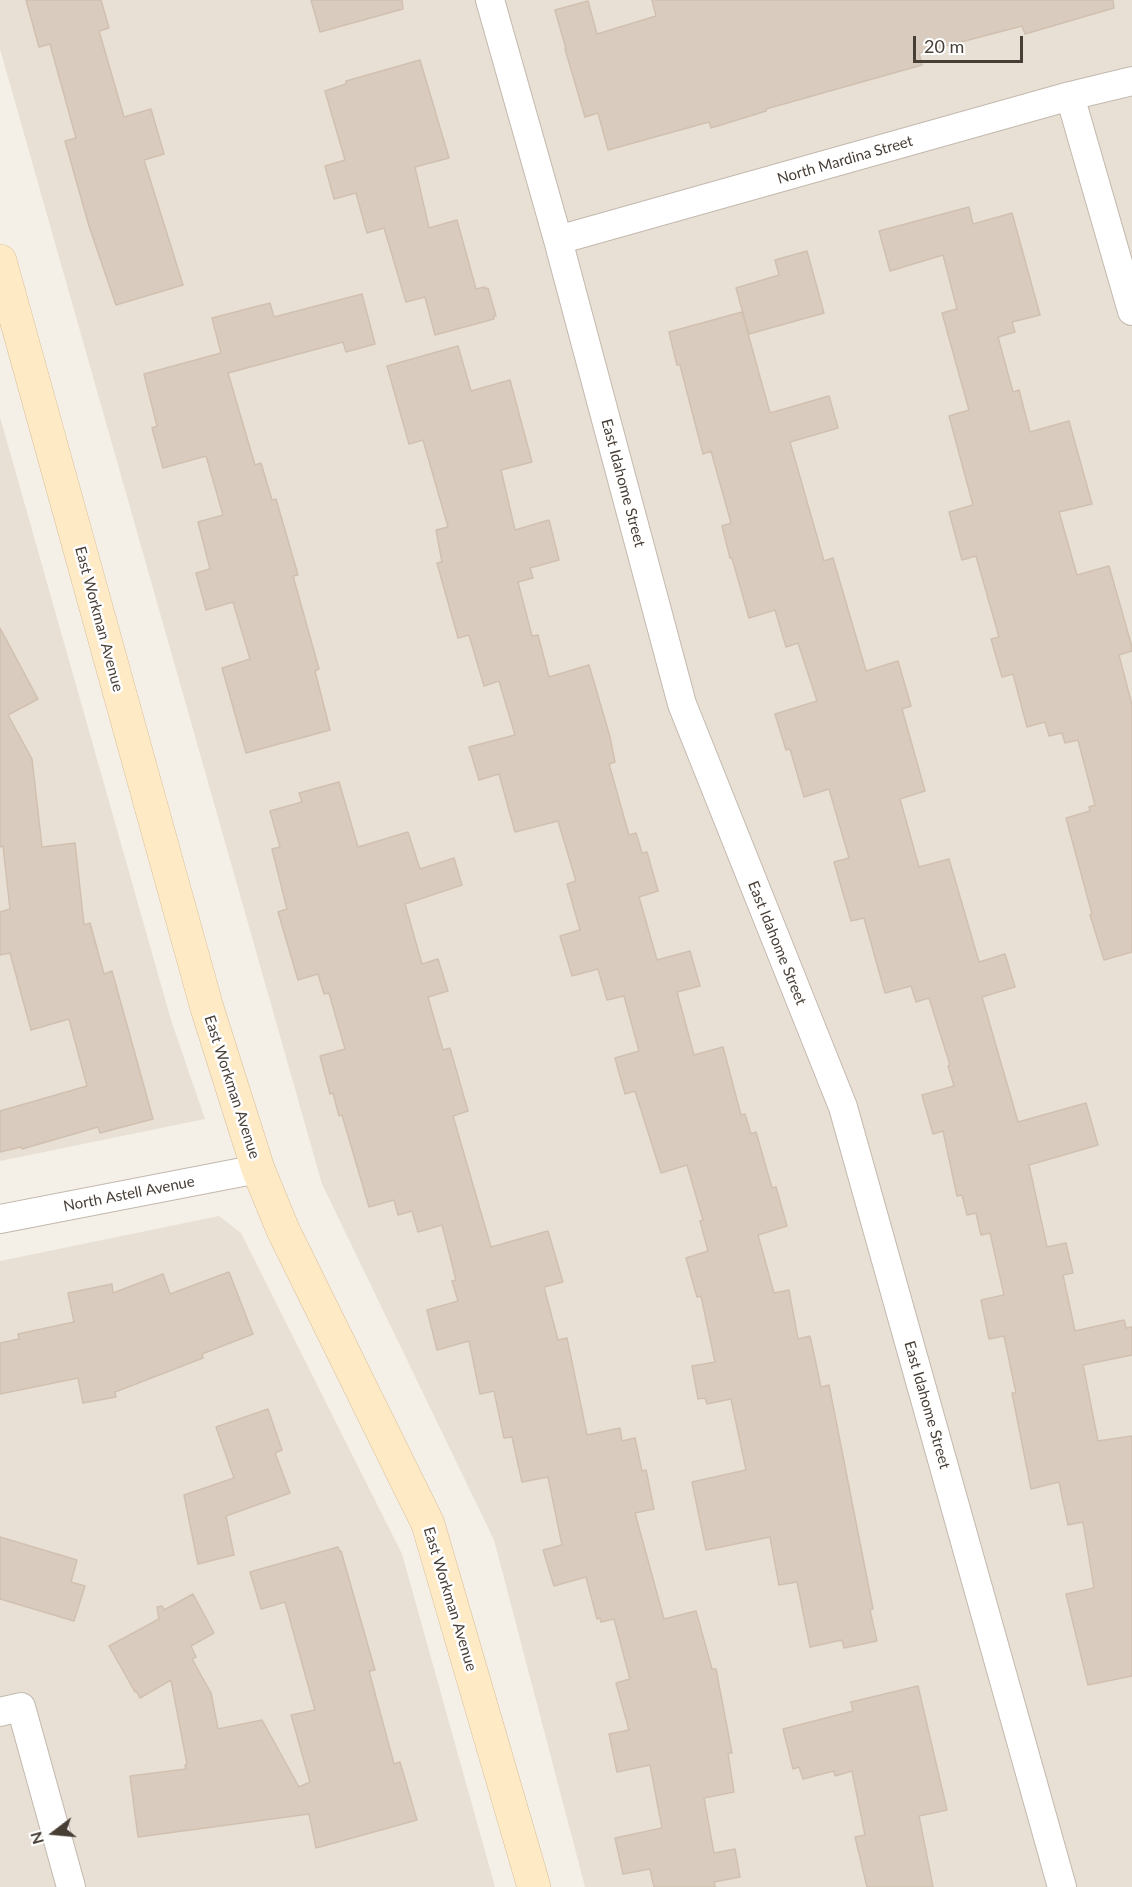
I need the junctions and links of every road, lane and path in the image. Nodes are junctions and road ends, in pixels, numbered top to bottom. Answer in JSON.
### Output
{"nodes":[{"id":1,"x":490,"y":0,"type":"edge"},
{"id":2,"x":1132,"y":81,"type":"edge"},
{"id":3,"x":1070,"y":96,"type":"junction"},
{"id":4,"x":558,"y":240,"type":"junction"},
{"id":5,"x":0,"y":261,"type":"edge"},
{"id":6,"x":1132,"y":311,"type":"edge"},
{"id":7,"x":258,"y":1169,"type":"junction"},
{"id":8,"x":0,"y":1219,"type":"edge"},
{"id":9,"x":11,"y":1710,"type":"edge"},
{"id":10,"x":71,"y":1887,"type":"edge"},
{"id":11,"x":534,"y":1887,"type":"edge"},
{"id":12,"x":1062,"y":1887,"type":"edge"}],
"edges":[{"from":1,"to":4,"type":"street","name":"East Idahome Street"},
{"from":2,"to":3,"type":"street","name":"North Mardina Street"},
{"from":3,"to":4,"type":"street","name":"North Mardina Street"},
{"from":3,"to":6,"type":"street"},
{"from":4,"to":12,"type":"street","name":"East Idahome Street"},
{"from":5,"to":7,"type":"street","name":"East Workman Avenue"},
{"from":7,"to":8,"type":"street","name":"North Astell Avenue"},
{"from":7,"to":11,"type":"street","name":"East Workman Avenue"},
{"from":9,"to":10,"type":"street"}]}
